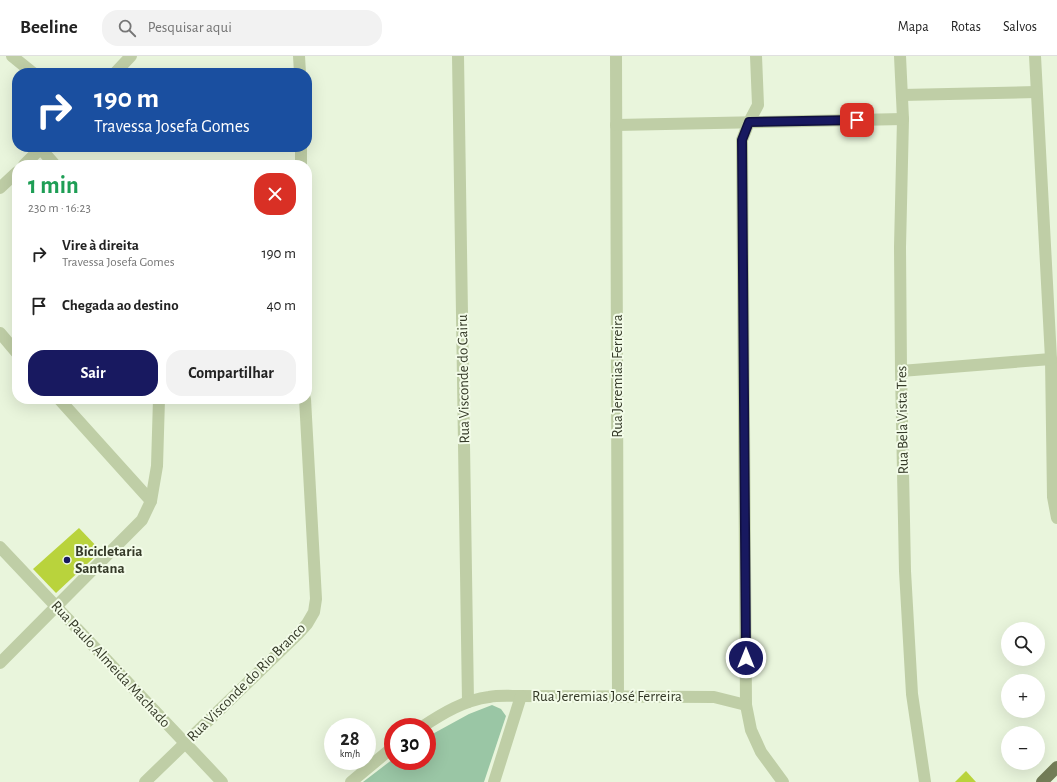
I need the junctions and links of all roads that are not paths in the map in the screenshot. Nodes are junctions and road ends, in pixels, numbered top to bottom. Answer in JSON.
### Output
{"nodes":[{"id":1,"x":12,"y":56,"type":"edge"},
{"id":2,"x":131,"y":56,"type":"edge"},
{"id":3,"x":299,"y":56,"type":"edge"},
{"id":4,"x":458,"y":56,"type":"edge"},
{"id":5,"x":616,"y":56,"type":"edge"},
{"id":6,"x":756,"y":56,"type":"edge"},
{"id":7,"x":900,"y":56,"type":"edge"},
{"id":8,"x":1035,"y":56,"type":"edge"},
{"id":9,"x":26,"y":68,"type":"edge"},
{"id":10,"x":119,"y":68,"type":"edge"},
{"id":11,"x":300,"y":68,"type":"edge"},
{"id":12,"x":1036,"y":92,"type":"junction"},
{"id":13,"x":902,"y":96,"type":"junction"},
{"id":14,"x":903,"y":119,"type":"junction"},
{"id":15,"x":749,"y":122,"type":"junction"},
{"id":16,"x":616,"y":125,"type":"junction"},
{"id":17,"x":38,"y":152,"type":"edge"},
{"id":18,"x":45,"y":152,"type":"edge"},
{"id":19,"x":29,"y":160,"type":"edge"},
{"id":20,"x":51,"y":160,"type":"edge"},
{"id":21,"x":12,"y":177,"type":"edge"},
{"id":22,"x":0,"y":188,"type":"edge"},
{"id":23,"x":1052,"y":281,"type":"edge"},
{"id":24,"x":0,"y":334,"type":"edge"},
{"id":25,"x":12,"y":347,"type":"edge"},
{"id":26,"x":1050,"y":359,"type":"junction"},
{"id":27,"x":901,"y":371,"type":"junction"},
{"id":28,"x":64,"y":404,"type":"edge"},
{"id":29,"x":159,"y":404,"type":"edge"},
{"id":30,"x":305,"y":404,"type":"edge"},
{"id":31,"x":151,"y":501,"type":"junction"},
{"id":32,"x":1057,"y":518,"type":"edge"},
{"id":33,"x":0,"y":547,"type":"edge"},
{"id":34,"x":56,"y":607,"type":"junction"},
{"id":35,"x":0,"y":663,"type":"edge"},
{"id":36,"x":520,"y":696,"type":"junction"},
{"id":37,"x":618,"y":697,"type":"junction"},
{"id":38,"x":468,"y":702,"type":"junction"},
{"id":39,"x":746,"y":705,"type":"junction"},
{"id":40,"x":435,"y":718,"type":"edge"},
{"id":41,"x":185,"y":742,"type":"junction"},
{"id":42,"x":384,"y":754,"type":"edge"},
{"id":43,"x":1057,"y":767,"type":"edge"},
{"id":44,"x":145,"y":782,"type":"edge"},
{"id":45,"x":222,"y":782,"type":"edge"},
{"id":46,"x":351,"y":782,"type":"edge"},
{"id":47,"x":494,"y":782,"type":"edge"},
{"id":48,"x":783,"y":782,"type":"edge"},
{"id":49,"x":925,"y":782,"type":"edge"},
{"id":50,"x":1042,"y":782,"type":"edge"}],
"edges":[{"from":1,"to":9,"type":"street"},
{"from":2,"to":10,"type":"street"},
{"from":3,"to":11,"type":"street"},
{"from":4,"to":38,"type":"street","name":"Rua Visconde do Cairu"},
{"from":5,"to":16,"type":"street","name":"Rua Jeremias Ferreira"},
{"from":6,"to":15,"type":"street"},
{"from":7,"to":13,"type":"street","name":"Rua Bela Vista Tres"},
{"from":8,"to":12,"type":"street"},
{"from":12,"to":13,"type":"street"},
{"from":12,"to":23,"type":"street"},
{"from":13,"to":14,"type":"street","name":"Rua Bela Vista Tres"},
{"from":14,"to":15,"type":"street"},
{"from":14,"to":27,"type":"street","name":"Rua Bela Vista Tres"},
{"from":15,"to":16,"type":"street"},
{"from":15,"to":39,"type":"street"},
{"from":16,"to":37,"type":"street","name":"Rua Jeremias Ferreira"},
{"from":17,"to":19,"type":"street"},
{"from":18,"to":20,"type":"street"},
{"from":21,"to":22,"type":"street"},
{"from":23,"to":26,"type":"street"},
{"from":24,"to":25,"type":"street"},
{"from":26,"to":27,"type":"street"},
{"from":26,"to":32,"type":"street"},
{"from":27,"to":49,"type":"street","name":"Rua Bela Vista Tres"},
{"from":28,"to":31,"type":"street"},
{"from":29,"to":31,"type":"street"},
{"from":30,"to":41,"type":"street","name":"Rua Visconde do Rio Branco"},
{"from":31,"to":34,"type":"street"},
{"from":33,"to":34,"type":"street","name":"Rua Paulo Almeida Machado"},
{"from":34,"to":35,"type":"street"},
{"from":34,"to":41,"type":"street","name":"Rua Paulo Almeida Machado"},
{"from":36,"to":37,"type":"street","name":"Rua Jeremias José Ferreira"},
{"from":36,"to":38,"type":"street","name":"Rua Jeremias José Ferreira"},
{"from":36,"to":47,"type":"street"},
{"from":37,"to":39,"type":"street","name":"Rua Jeremias José Ferreira"},
{"from":38,"to":40,"type":"street","name":"Rua Jeremias José Ferreira"},
{"from":39,"to":48,"type":"street"},
{"from":41,"to":44,"type":"street","name":"Rua Visconde do Rio Branco"},
{"from":41,"to":45,"type":"street","name":"Rua Paulo Almeida Machado"},
{"from":42,"to":46,"type":"street"},
{"from":43,"to":50,"type":"main road"}]}
